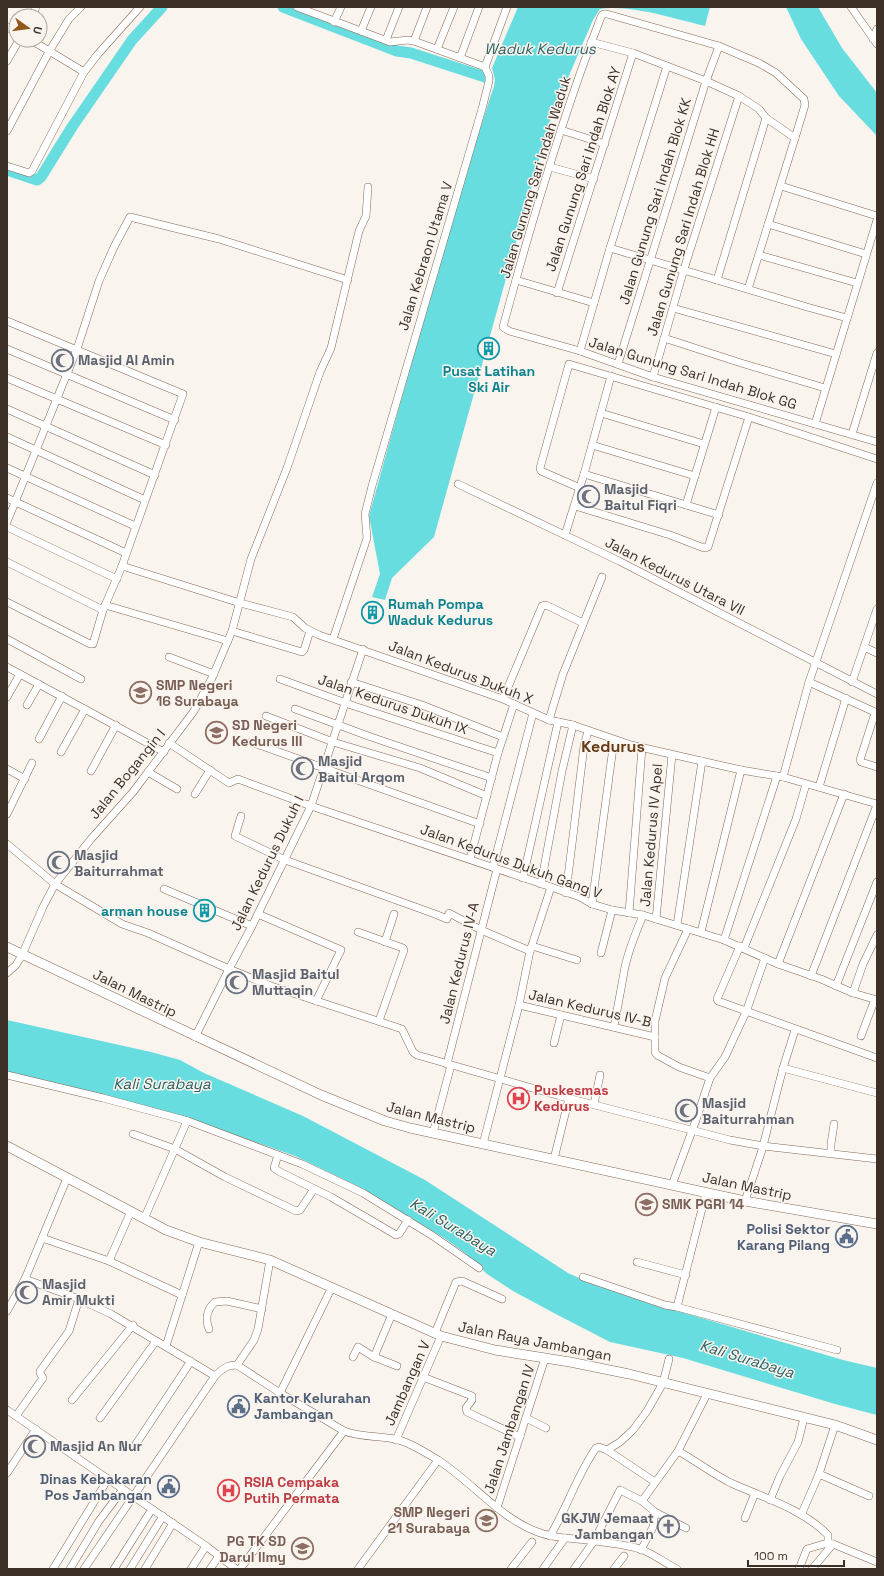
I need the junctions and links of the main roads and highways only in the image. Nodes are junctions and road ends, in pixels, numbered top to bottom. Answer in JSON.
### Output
{"nodes":[{"id":1,"x":7,"y":947,"type":"edge"},
{"id":2,"x":7,"y":1146,"type":"edge"},
{"id":3,"x":877,"y":1224,"type":"edge"},
{"id":4,"x":877,"y":1440,"type":"edge"}],
"edges":[{"from":1,"to":3,"type":"main road","name":"Jalan Mastrip"},
{"from":2,"to":4,"type":"main road","name":"Jalan Raya Jambangan"}]}
